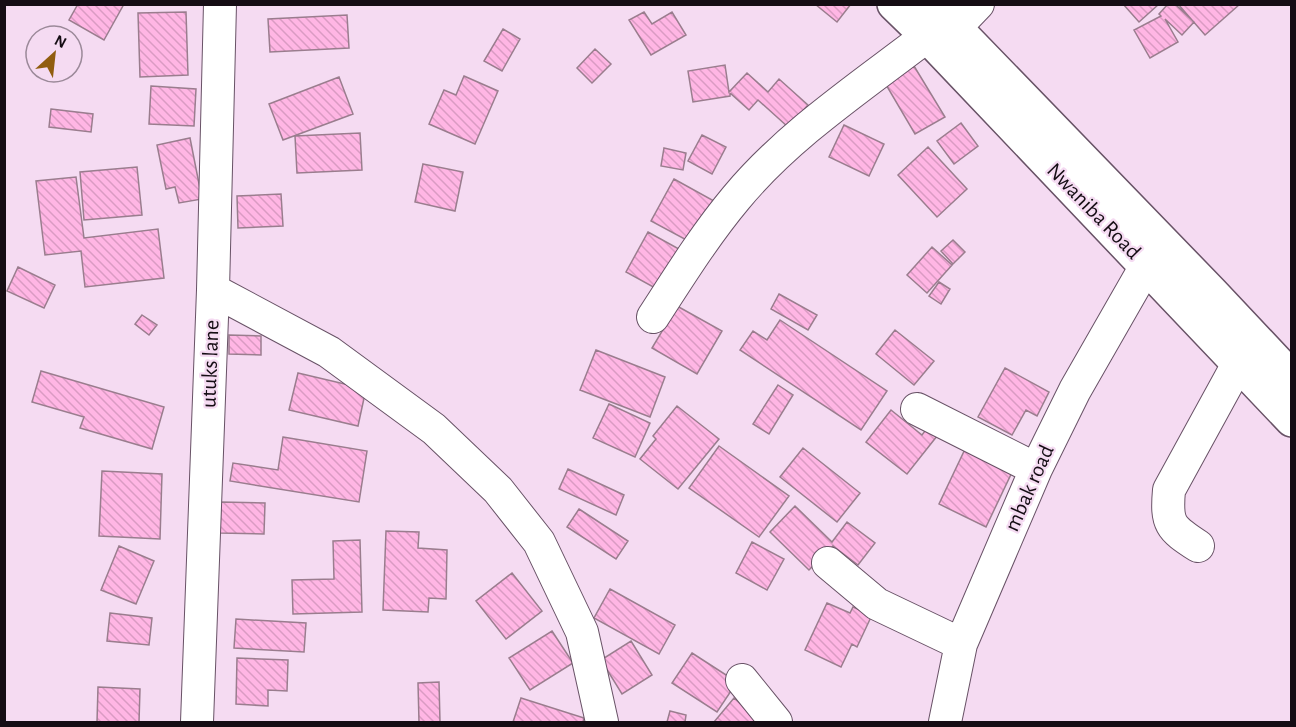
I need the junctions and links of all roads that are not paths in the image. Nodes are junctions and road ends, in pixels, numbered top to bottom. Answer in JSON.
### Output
{"nodes":[{"id":1,"x":220,"y":4,"type":"edge"},
{"id":2,"x":894,"y":4,"type":"edge"},
{"id":3,"x":932,"y":4,"type":"edge"},
{"id":4,"x":978,"y":4,"type":"edge"},
{"id":5,"x":940,"y":32,"type":"junction"},
{"id":6,"x":1146,"y":266,"type":"junction"},
{"id":7,"x":213,"y":290,"type":"junction"},
{"id":8,"x":652,"y":317,"type":"dead end"},
{"id":9,"x":1238,"y":364,"type":"junction"},
{"id":10,"x":1292,"y":378,"type":"edge"},
{"id":11,"x":917,"y":409,"type":"dead end"},
{"id":12,"x":1292,"y":420,"type":"edge"},
{"id":13,"x":1036,"y":469,"type":"junction"},
{"id":14,"x":1198,"y":546,"type":"dead end"},
{"id":15,"x":828,"y":563,"type":"dead end"},
{"id":16,"x":962,"y":644,"type":"junction"},
{"id":17,"x":742,"y":680,"type":"dead end"},
{"id":18,"x":197,"y":723,"type":"edge"},
{"id":19,"x":602,"y":723,"type":"edge"},
{"id":20,"x":776,"y":723,"type":"edge"},
{"id":21,"x":945,"y":723,"type":"edge"}],
"edges":[{"from":1,"to":7,"type":"street","name":"utuks lane"},
{"from":2,"to":5,"type":"main road","name":"Nwaniba Road"},
{"from":3,"to":5,"type":"main road"},
{"from":4,"to":5,"type":"street"},
{"from":5,"to":6,"type":"main road","name":"Nwaniba Road"},
{"from":5,"to":8,"type":"street"},
{"from":5,"to":10,"type":"main road"},
{"from":6,"to":9,"type":"main road","name":"Nwaniba Road"},
{"from":6,"to":13,"type":"street","name":"mbak road"},
{"from":7,"to":18,"type":"street","name":"utuks lane"},
{"from":7,"to":19,"type":"street"},
{"from":9,"to":12,"type":"main road","name":"Nwaniba Road"},
{"from":9,"to":14,"type":"street"},
{"from":11,"to":13,"type":"street"},
{"from":13,"to":16,"type":"street","name":"mbak road"},
{"from":15,"to":16,"type":"street"},
{"from":16,"to":21,"type":"street","name":"mbak road"},
{"from":17,"to":20,"type":"street"}]}
